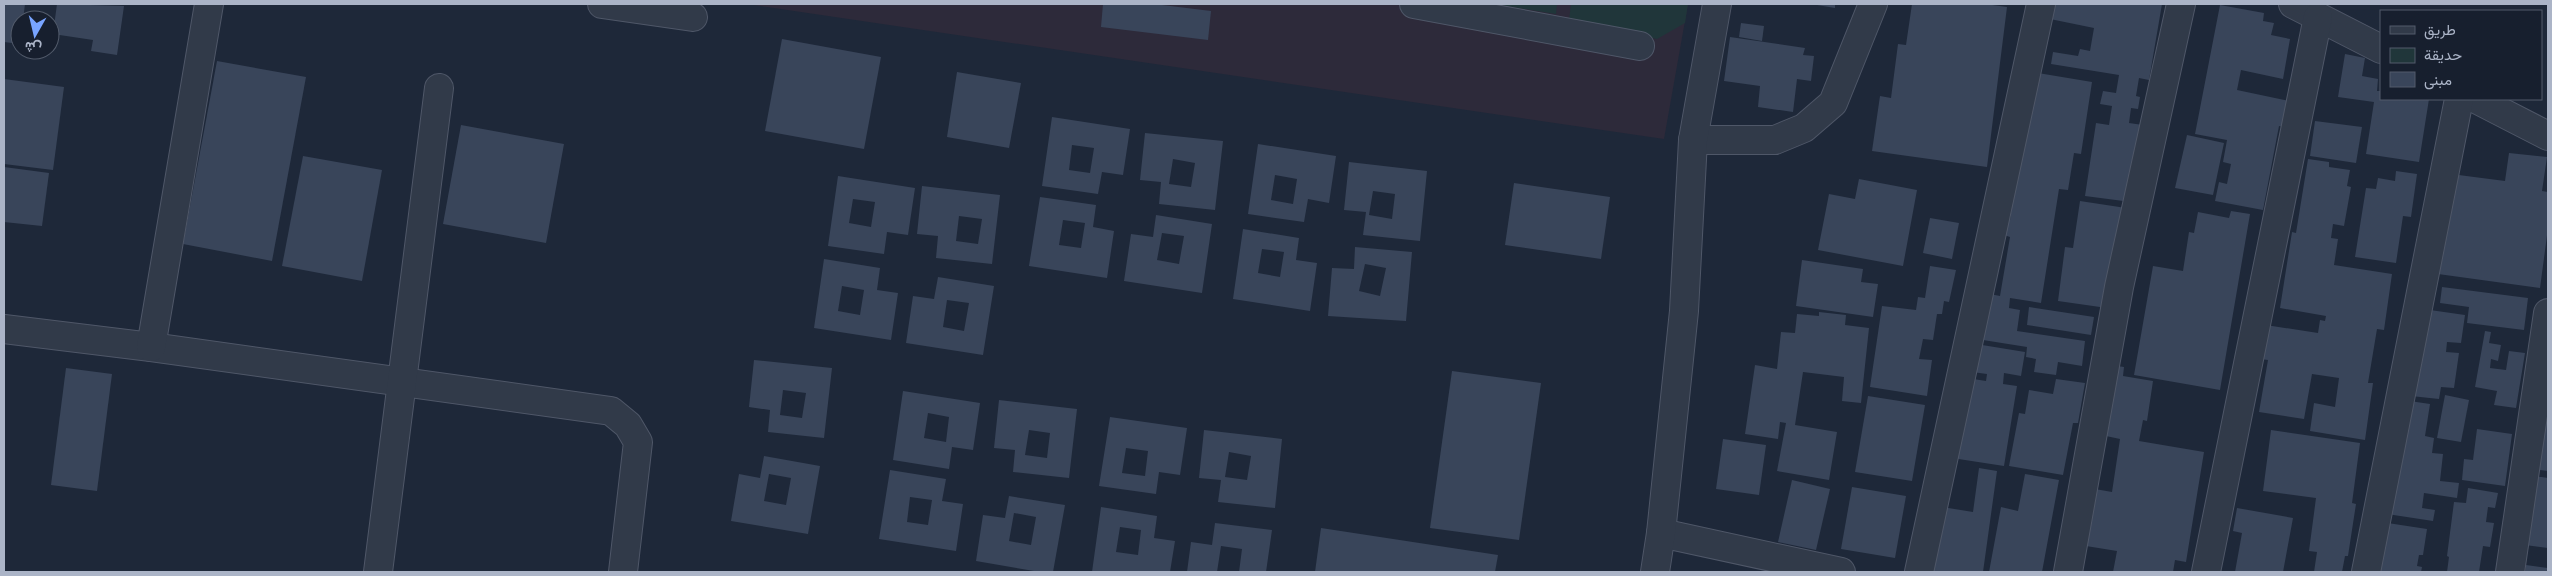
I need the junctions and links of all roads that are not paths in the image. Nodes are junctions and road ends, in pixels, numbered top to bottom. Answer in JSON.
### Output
{"nodes":[{"id":1,"x":209,"y":4,"type":"edge"},
{"id":2,"x":602,"y":4,"type":"edge"},
{"id":3,"x":1414,"y":4,"type":"edge"},
{"id":4,"x":1717,"y":4,"type":"edge"},
{"id":5,"x":1873,"y":4,"type":"edge"},
{"id":6,"x":2041,"y":4,"type":"edge"},
{"id":7,"x":2181,"y":4,"type":"edge"},
{"id":8,"x":2293,"y":4,"type":"edge"},
{"id":9,"x":693,"y":17,"type":"dead end"},
{"id":10,"x":2318,"y":17,"type":"junction"},
{"id":11,"x":1640,"y":46,"type":"dead end"},
{"id":12,"x":2380,"y":48,"type":"edge"},
{"id":13,"x":439,"y":88,"type":"dead end"},
{"id":14,"x":2459,"y":100,"type":"edge"},
{"id":15,"x":2478,"y":100,"type":"edge"},
{"id":16,"x":2548,"y":136,"type":"edge"},
{"id":17,"x":1694,"y":140,"type":"junction"},
{"id":18,"x":2548,"y":313,"type":"edge"},
{"id":19,"x":4,"y":328,"type":"edge"},
{"id":20,"x":151,"y":347,"type":"junction"},
{"id":21,"x":402,"y":382,"type":"junction"},
{"id":22,"x":1661,"y":533,"type":"junction"},
{"id":23,"x":378,"y":572,"type":"edge"},
{"id":24,"x":623,"y":572,"type":"edge"},
{"id":25,"x":1655,"y":572,"type":"edge"},
{"id":26,"x":1841,"y":572,"type":"edge"},
{"id":27,"x":1920,"y":572,"type":"edge"},
{"id":28,"x":2068,"y":572,"type":"edge"},
{"id":29,"x":2206,"y":572,"type":"edge"},
{"id":30,"x":2366,"y":572,"type":"edge"},
{"id":31,"x":2510,"y":572,"type":"edge"}],
"edges":[{"from":1,"to":20,"type":"street"},
{"from":2,"to":9,"type":"street"},
{"from":3,"to":11,"type":"street"},
{"from":4,"to":17,"type":"street"},
{"from":5,"to":17,"type":"street"},
{"from":6,"to":27,"type":"street"},
{"from":7,"to":28,"type":"street"},
{"from":8,"to":10,"type":"street"},
{"from":10,"to":12,"type":"street"},
{"from":10,"to":29,"type":"street"},
{"from":13,"to":21,"type":"street"},
{"from":14,"to":30,"type":"street"},
{"from":15,"to":16,"type":"street"},
{"from":17,"to":22,"type":"street"},
{"from":18,"to":31,"type":"street"},
{"from":19,"to":20,"type":"street"},
{"from":20,"to":21,"type":"street"},
{"from":21,"to":23,"type":"street"},
{"from":21,"to":24,"type":"street"},
{"from":22,"to":25,"type":"street"},
{"from":22,"to":26,"type":"street"}]}
